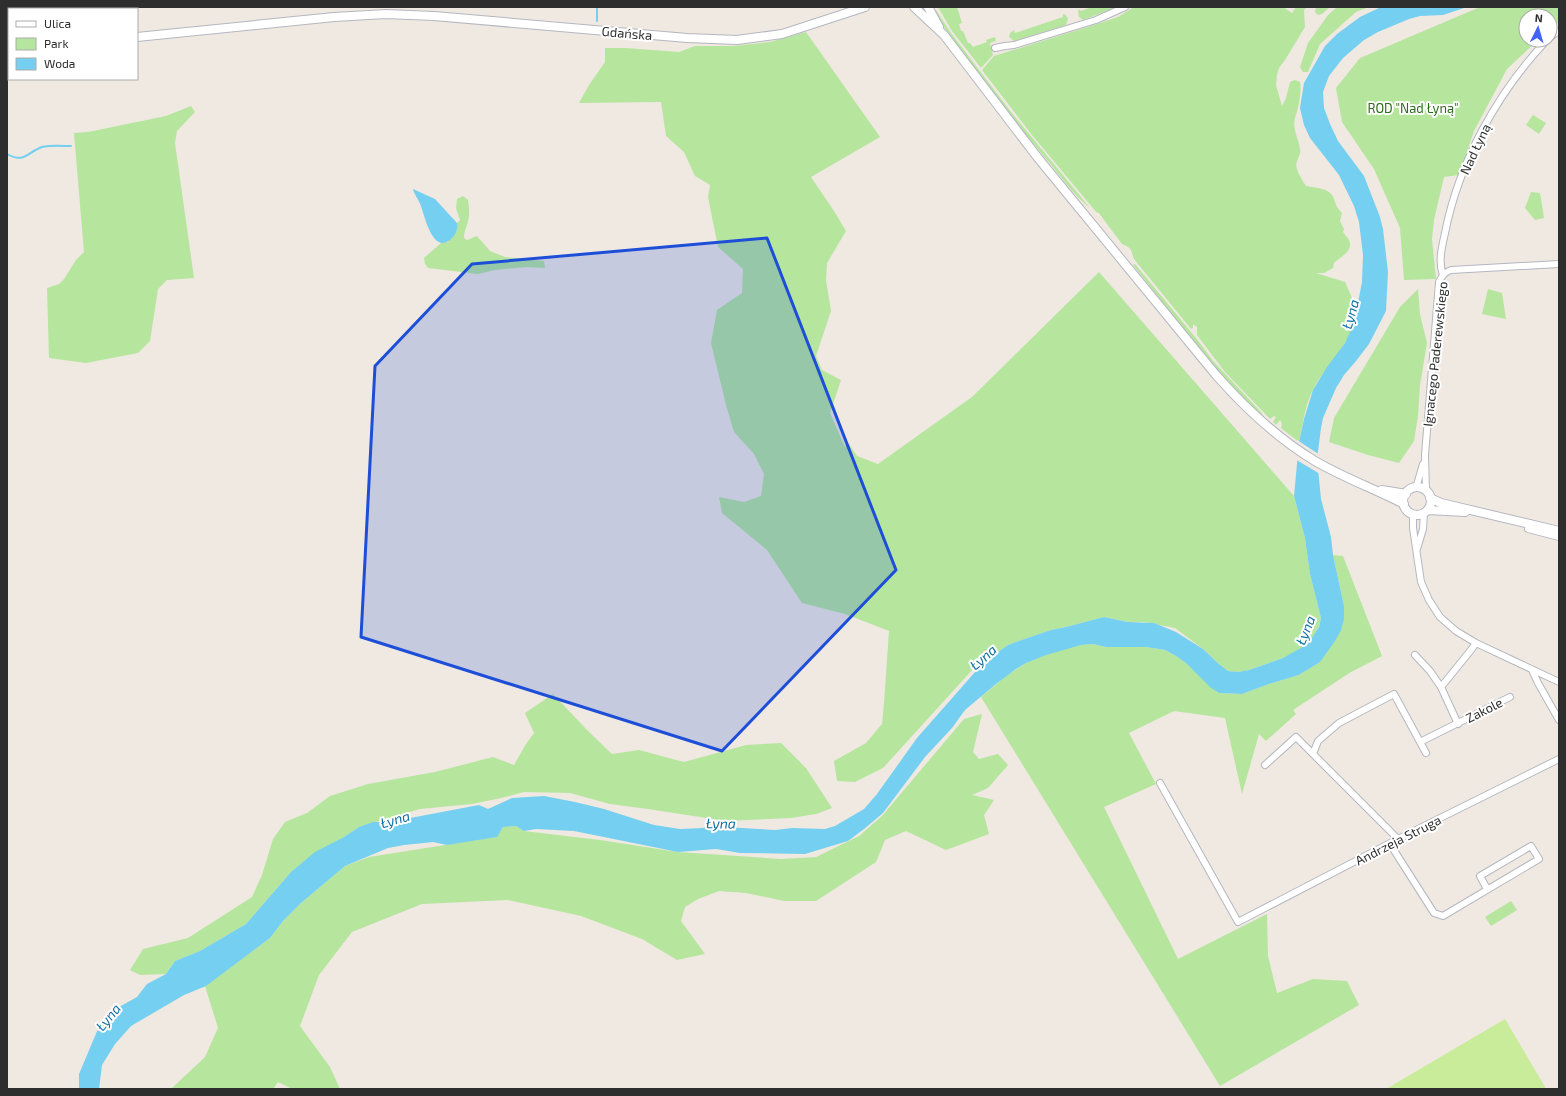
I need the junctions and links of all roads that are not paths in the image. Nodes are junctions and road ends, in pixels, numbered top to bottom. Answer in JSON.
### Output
{"nodes":[{"id":1,"x":866,"y":7,"type":"edge"},
{"id":2,"x":914,"y":7,"type":"edge"},
{"id":3,"x":928,"y":7,"type":"edge"},
{"id":4,"x":1125,"y":7,"type":"edge"},
{"id":5,"x":944,"y":35,"type":"junction"},
{"id":6,"x":138,"y":37,"type":"edge"},
{"id":7,"x":995,"y":48,"type":"dead end"},
{"id":8,"x":1540,"y":48,"type":"edge"},
{"id":9,"x":1559,"y":264,"type":"edge"},
{"id":10,"x":1443,"y":275,"type":"junction"},
{"id":11,"x":1425,"y":455,"type":"junction"},
{"id":12,"x":1370,"y":488,"type":"junction"},
{"id":13,"x":1416,"y":488,"type":"junction"},
{"id":14,"x":1426,"y":491,"type":"junction"},
{"id":15,"x":1406,"y":494,"type":"junction"},
{"id":16,"x":1430,"y":498,"type":"junction"},
{"id":17,"x":1404,"y":504,"type":"junction"},
{"id":18,"x":1476,"y":511,"type":"junction"},
{"id":19,"x":1426,"y":512,"type":"junction"},
{"id":20,"x":1413,"y":514,"type":"junction"},
{"id":21,"x":1529,"y":526,"type":"junction"},
{"id":22,"x":1559,"y":531,"type":"edge"},
{"id":23,"x":1559,"y":537,"type":"edge"},
{"id":24,"x":1417,"y":550,"type":"junction"},
{"id":25,"x":1476,"y":643,"type":"junction"},
{"id":26,"x":1415,"y":655,"type":"dead end"},
{"id":27,"x":1532,"y":670,"type":"junction"},
{"id":28,"x":1559,"y":682,"type":"edge"},
{"id":29,"x":1441,"y":687,"type":"junction"},
{"id":30,"x":1510,"y":697,"type":"dead end"},
{"id":31,"x":1559,"y":720,"type":"edge"},
{"id":32,"x":1458,"y":724,"type":"junction"},
{"id":33,"x":1420,"y":742,"type":"junction"},
{"id":34,"x":1426,"y":753,"type":"dead end"},
{"id":35,"x":1313,"y":754,"type":"junction"},
{"id":36,"x":1559,"y":759,"type":"edge"},
{"id":37,"x":1264,"y":765,"type":"dead end"},
{"id":38,"x":1160,"y":783,"type":"dead end"},
{"id":39,"x":1398,"y":839,"type":"junction"},
{"id":40,"x":1390,"y":844,"type":"junction"},
{"id":41,"x":1487,"y":889,"type":"junction"}],
"edges":[{"from":1,"to":6,"type":"main road","name":"Gdańska"},
{"from":2,"to":5,"type":"main road"},
{"from":3,"to":5,"type":"main road"},
{"from":4,"to":7,"type":"street"},
{"from":5,"to":12,"type":"main road"},
{"from":8,"to":10,"type":"street","name":"Nad Łyną"},
{"from":9,"to":10,"type":"street","name":"Ignacego Paderewskiego"},
{"from":10,"to":11,"type":"street","name":"Ignacego Paderewskiego"},
{"from":11,"to":13,"type":"street","name":"Ignacego Paderewskiego"},
{"from":11,"to":14,"type":"street","name":"Ignacego Paderewskiego"},
{"from":12,"to":15,"type":"main road"},
{"from":12,"to":17,"type":"main road"},
{"from":13,"to":14,"type":"main road"},
{"from":13,"to":15,"type":"main road"},
{"from":14,"to":16,"type":"main road"},
{"from":15,"to":17,"type":"main road"},
{"from":16,"to":18,"type":"main road"},
{"from":16,"to":19,"type":"main road"},
{"from":17,"to":20,"type":"main road"},
{"from":18,"to":19,"type":"main road"},
{"from":18,"to":21,"type":"main road"},
{"from":19,"to":20,"type":"main road"},
{"from":19,"to":24,"type":"street"},
{"from":20,"to":24,"type":"street"},
{"from":21,"to":22,"type":"main road"},
{"from":21,"to":23,"type":"street"},
{"from":24,"to":25,"type":"street"},
{"from":25,"to":27,"type":"street"},
{"from":25,"to":29,"type":"street"},
{"from":26,"to":29,"type":"street","name":"Zakole"},
{"from":27,"to":28,"type":"street"},
{"from":27,"to":31,"type":"street"},
{"from":29,"to":32,"type":"street","name":"Zakole"},
{"from":30,"to":32,"type":"street","name":"Zakole"},
{"from":32,"to":33,"type":"street","name":"Zakole"},
{"from":33,"to":34,"type":"street"},
{"from":33,"to":35,"type":"street"},
{"from":35,"to":37,"type":"street"},
{"from":35,"to":39,"type":"street"},
{"from":36,"to":39,"type":"street","name":"Andrzeja Struga"},
{"from":38,"to":40,"type":"street","name":"Andrzeja Struga"},
{"from":39,"to":40,"type":"street","name":"Andrzeja Struga"},
{"from":40,"to":41,"type":"street"},
{"from":41,"to":41,"type":"street"}]}
